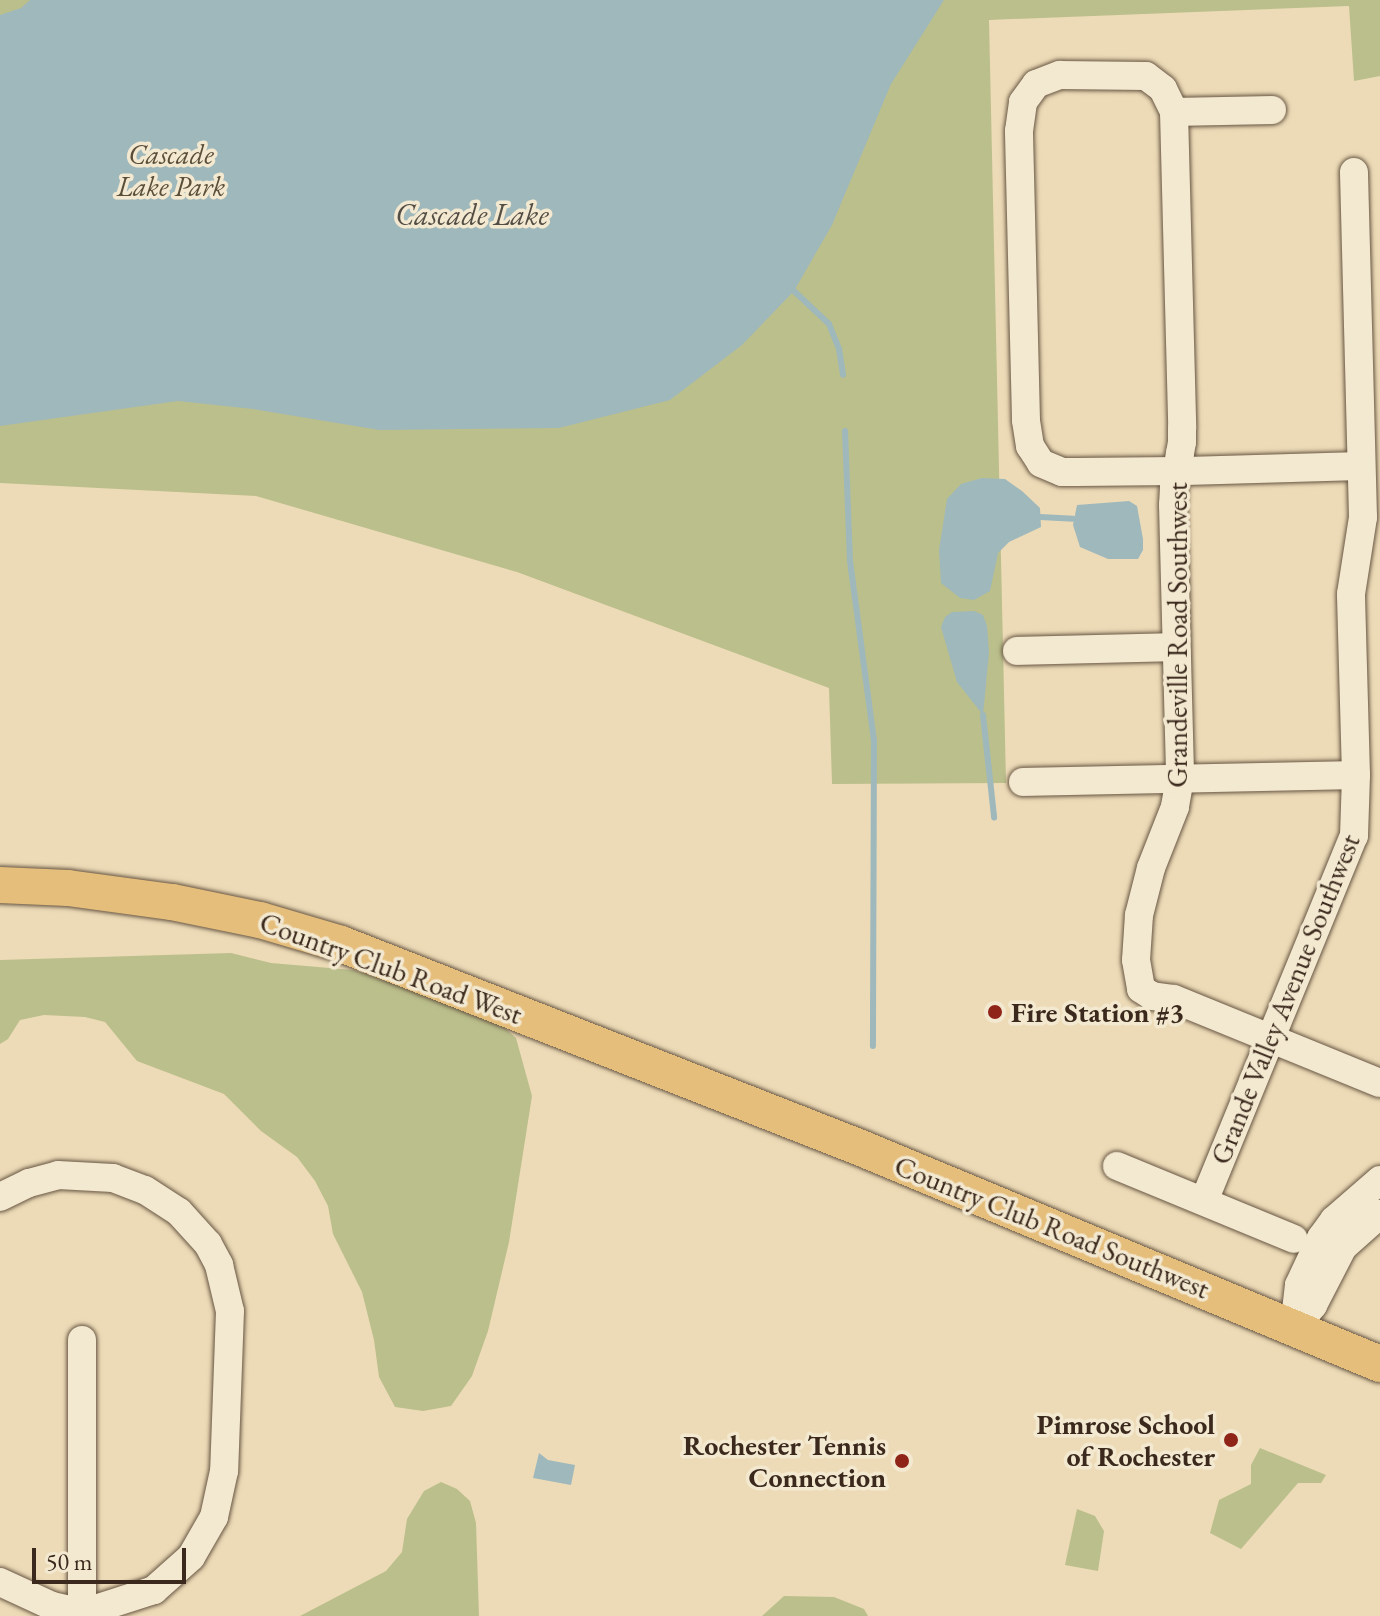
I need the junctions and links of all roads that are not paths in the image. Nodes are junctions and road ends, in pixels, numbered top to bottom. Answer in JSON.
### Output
{"nodes":[{"id":1,"x":1272,"y":110,"type":"dead end"},
{"id":2,"x":1174,"y":112,"type":"junction"},
{"id":3,"x":1354,"y":172,"type":"dead end"},
{"id":4,"x":1361,"y":466,"type":"junction"},
{"id":5,"x":1177,"y":471,"type":"junction"},
{"id":6,"x":1370,"y":548,"type":"edge"},
{"id":7,"x":1176,"y":647,"type":"junction"},
{"id":8,"x":1017,"y":651,"type":"dead end"},
{"id":9,"x":1356,"y":775,"type":"junction"},
{"id":10,"x":1180,"y":778,"type":"junction"},
{"id":11,"x":1023,"y":782,"type":"dead end"},
{"id":12,"x":0,"y":885,"type":"edge"},
{"id":13,"x":1272,"y":1038,"type":"junction"},
{"id":14,"x":1380,"y":1083,"type":"edge"},
{"id":15,"x":723,"y":1094,"type":"joint"},
{"id":16,"x":1117,"y":1166,"type":"dead end"},
{"id":17,"x":0,"y":1197,"type":"edge"},
{"id":18,"x":1204,"y":1201,"type":"junction"},
{"id":19,"x":1374,"y":1202,"type":"edge"},
{"id":20,"x":1294,"y":1239,"type":"dead end"},
{"id":21,"x":1294,"y":1328,"type":"junction"},
{"id":22,"x":82,"y":1340,"type":"dead end"},
{"id":23,"x":1380,"y":1364,"type":"edge"},
{"id":24,"x":0,"y":1582,"type":"edge"},
{"id":25,"x":83,"y":1615,"type":"edge"}],
"edges":[{"from":1,"to":2,"type":"street"},
{"from":2,"to":5,"type":"street","name":"Grandeville Road Southwest"},
{"from":2,"to":5,"type":"street"},
{"from":3,"to":4,"type":"street","name":"Grande Valley Avenue Southwest"},
{"from":4,"to":5,"type":"street"},
{"from":4,"to":6,"type":"street","name":"Grande Valley Avenue Southwest"},
{"from":5,"to":7,"type":"street","name":"Grandeville Road Southwest"},
{"from":6,"to":9,"type":"street","name":"Grande Valley Avenue Southwest"},
{"from":7,"to":8,"type":"street"},
{"from":7,"to":10,"type":"street","name":"Grandeville Road Southwest"},
{"from":9,"to":10,"type":"street"},
{"from":9,"to":13,"type":"street","name":"Grande Valley Avenue Southwest"},
{"from":10,"to":11,"type":"street"},
{"from":10,"to":13,"type":"street","name":"Grandeville Road Southwest"},
{"from":12,"to":15,"type":"main road","name":"Country Club Road West"},
{"from":13,"to":14,"type":"street","name":"Grandeville Road Southwest"},
{"from":13,"to":18,"type":"street","name":"Grande Valley Avenue Southwest"},
{"from":15,"to":21,"type":"main road","name":"Country Club Road Southwest"},
{"from":16,"to":18,"type":"street"},
{"from":17,"to":25,"type":"street"},
{"from":18,"to":20,"type":"street"},
{"from":19,"to":21,"type":"street"},
{"from":21,"to":23,"type":"main road","name":"Country Club Road Southwest"},
{"from":22,"to":25,"type":"street"},
{"from":24,"to":25,"type":"street"}]}
